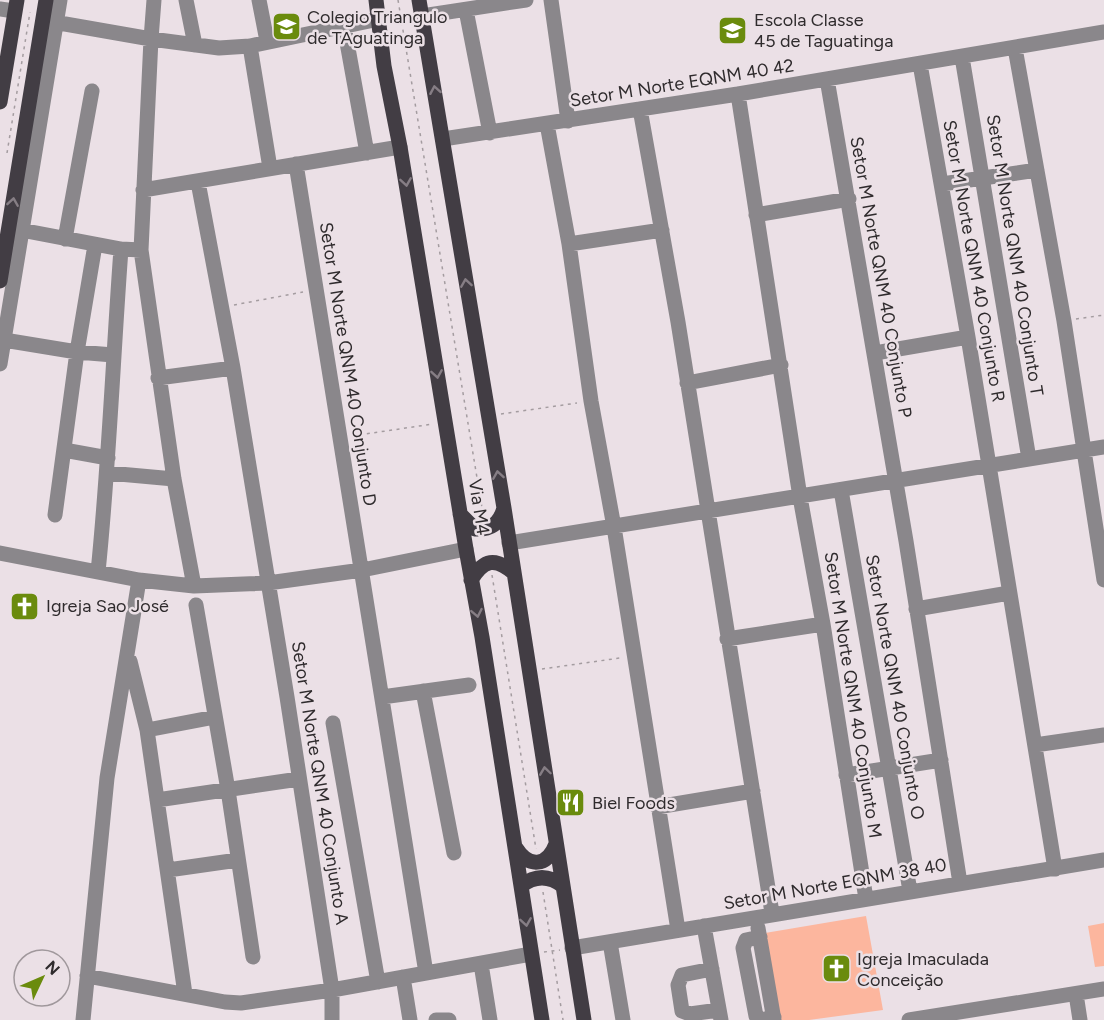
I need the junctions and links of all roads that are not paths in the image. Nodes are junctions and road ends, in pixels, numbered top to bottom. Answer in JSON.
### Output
{"nodes":[{"id":1,"x":46,"y":0,"type":"edge"},
{"id":2,"x":60,"y":0,"type":"edge"},
{"id":3,"x":154,"y":0,"type":"edge"},
{"id":4,"x":186,"y":0,"type":"edge"},
{"id":5,"x":259,"y":0,"type":"edge"},
{"id":6,"x":376,"y":0,"type":"edge"},
{"id":7,"x":419,"y":0,"type":"edge"},
{"id":8,"x":526,"y":0,"type":"edge"},
{"id":9,"x":551,"y":0,"type":"edge"},
{"id":10,"x":10,"y":7,"type":"edge"},
{"id":11,"x":466,"y":10,"type":"junction"},
{"id":12,"x":422,"y":16,"type":"junction"},
{"id":13,"x":43,"y":18,"type":"junction"},
{"id":14,"x":379,"y":19,"type":"junction"},
{"id":15,"x":344,"y":26,"type":"junction"},
{"id":16,"x":1104,"y":32,"type":"edge"},
{"id":17,"x":151,"y":39,"type":"junction"},
{"id":18,"x":267,"y":41,"type":"junction"},
{"id":19,"x":195,"y":45,"type":"junction"},
{"id":20,"x":250,"y":46,"type":"junction"},
{"id":21,"x":1015,"y":48,"type":"junction"},
{"id":22,"x":962,"y":57,"type":"junction"},
{"id":23,"x":920,"y":64,"type":"junction"},
{"id":24,"x":827,"y":79,"type":"junction"},
{"id":25,"x":92,"y":91,"type":"dead end"},
{"id":26,"x":738,"y":94,"type":"junction"},
{"id":27,"x":0,"y":102,"type":"edge"},
{"id":28,"x":640,"y":109,"type":"junction"},
{"id":29,"x":568,"y":121,"type":"junction"},
{"id":30,"x":547,"y":124,"type":"junction"},
{"id":31,"x":490,"y":133,"type":"junction"},
{"id":32,"x":444,"y":139,"type":"junction"},
{"id":33,"x":400,"y":147,"type":"junction"},
{"id":34,"x":367,"y":153,"type":"junction"},
{"id":35,"x":296,"y":164,"type":"junction"},
{"id":36,"x":270,"y":168,"type":"junction"},
{"id":37,"x":1037,"y":170,"type":"junction"},
{"id":38,"x":983,"y":178,"type":"junction"},
{"id":39,"x":198,"y":182,"type":"junction"},
{"id":40,"x":942,"y":184,"type":"junction"},
{"id":41,"x":143,"y":190,"type":"junction"},
{"id":42,"x":849,"y":199,"type":"junction"},
{"id":43,"x":756,"y":215,"type":"junction"},
{"id":44,"x":21,"y":230,"type":"junction"},
{"id":45,"x":662,"y":230,"type":"junction"},
{"id":46,"x":65,"y":239,"type":"junction"},
{"id":47,"x":569,"y":244,"type":"junction"},
{"id":48,"x":95,"y":245,"type":"junction"},
{"id":49,"x":121,"y":249,"type":"junction"},
{"id":50,"x":3,"y":250,"type":"edge"},
{"id":51,"x":141,"y":250,"type":"junction"},
{"id":52,"x":0,"y":280,"type":"edge"},
{"id":53,"x":968,"y":337,"type":"junction"},
{"id":54,"x":4,"y":340,"type":"junction"},
{"id":55,"x":77,"y":352,"type":"junction"},
{"id":56,"x":875,"y":353,"type":"junction"},
{"id":57,"x":113,"y":355,"type":"junction"},
{"id":58,"x":0,"y":364,"type":"edge"},
{"id":59,"x":781,"y":365,"type":"junction"},
{"id":60,"x":233,"y":368,"type":"junction"},
{"id":61,"x":158,"y":378,"type":"junction"},
{"id":62,"x":687,"y":383,"type":"junction"},
{"id":63,"x":1104,"y":447,"type":"edge"},
{"id":64,"x":64,"y":450,"type":"junction"},
{"id":65,"x":1083,"y":450,"type":"junction"},
{"id":66,"x":1029,"y":459,"type":"junction"},
{"id":67,"x":108,"y":465,"type":"junction"},
{"id":68,"x":989,"y":465,"type":"junction"},
{"id":69,"x":174,"y":479,"type":"junction"},
{"id":70,"x":896,"y":481,"type":"junction"},
{"id":71,"x":841,"y":490,"type":"junction"},
{"id":72,"x":800,"y":496,"type":"junction"},
{"id":73,"x":504,"y":508,"type":"junction"},
{"id":74,"x":708,"y":511,"type":"junction"},
{"id":75,"x":460,"y":514,"type":"junction"},
{"id":76,"x":55,"y":515,"type":"dead end"},
{"id":77,"x":614,"y":527,"type":"junction"},
{"id":78,"x":509,"y":543,"type":"junction"},
{"id":79,"x":466,"y":549,"type":"junction"},
{"id":80,"x":0,"y":553,"type":"edge"},
{"id":81,"x":362,"y":570,"type":"junction"},
{"id":82,"x":98,"y":572,"type":"junction"},
{"id":83,"x":513,"y":573,"type":"junction"},
{"id":84,"x":139,"y":580,"type":"junction"},
{"id":85,"x":471,"y":580,"type":"junction"},
{"id":86,"x":1104,"y":580,"type":"edge"},
{"id":87,"x":268,"y":583,"type":"junction"},
{"id":88,"x":194,"y":586,"type":"junction"},
{"id":89,"x":1009,"y":593,"type":"junction"},
{"id":90,"x":196,"y":605,"type":"dead end"},
{"id":91,"x":916,"y":609,"type":"junction"},
{"id":92,"x":822,"y":624,"type":"junction"},
{"id":93,"x":727,"y":639,"type":"junction"},
{"id":94,"x":128,"y":655,"type":"junction"},
{"id":95,"x":469,"y":685,"type":"dead end"},
{"id":96,"x":423,"y":691,"type":"junction"},
{"id":97,"x":382,"y":696,"type":"junction"},
{"id":98,"x":215,"y":717,"type":"junction"},
{"id":99,"x":333,"y":723,"type":"dead end"},
{"id":100,"x":147,"y":730,"type":"junction"},
{"id":101,"x":1104,"y":735,"type":"edge"},
{"id":102,"x":1035,"y":745,"type":"junction"},
{"id":103,"x":941,"y":760,"type":"junction"},
{"id":104,"x":890,"y":768,"type":"junction"},
{"id":105,"x":846,"y":775,"type":"junction"},
{"id":106,"x":298,"y":779,"type":"junction"},
{"id":107,"x":228,"y":790,"type":"junction"},
{"id":108,"x":753,"y":791,"type":"junction"},
{"id":109,"x":157,"y":801,"type":"junction"},
{"id":110,"x":657,"y":807,"type":"junction"},
{"id":111,"x":556,"y":844,"type":"junction"},
{"id":112,"x":516,"y":848,"type":"junction"},
{"id":113,"x":454,"y":853,"type":"dead end"},
{"id":114,"x":238,"y":860,"type":"junction"},
{"id":115,"x":1104,"y":860,"type":"edge"},
{"id":116,"x":1055,"y":868,"type":"junction"},
{"id":117,"x":168,"y":870,"type":"junction"},
{"id":118,"x":539,"y":870,"type":"junction"},
{"id":119,"x":960,"y":883,"type":"junction"},
{"id":120,"x":521,"y":886,"type":"junction"},
{"id":121,"x":563,"y":886,"type":"junction"},
{"id":122,"x":910,"y":891,"type":"junction"},
{"id":123,"x":866,"y":899,"type":"junction"},
{"id":124,"x":772,"y":913,"type":"junction"},
{"id":125,"x":756,"y":917,"type":"junction"},
{"id":126,"x":704,"y":926,"type":"junction"},
{"id":127,"x":678,"y":930,"type":"junction"},
{"id":128,"x":610,"y":942,"type":"junction"},
{"id":129,"x":572,"y":948,"type":"junction"},
{"id":130,"x":531,"y":954,"type":"junction"},
{"id":131,"x":253,"y":957,"type":"dead end"},
{"id":132,"x":481,"y":964,"type":"junction"},
{"id":133,"x":712,"y":969,"type":"junction"},
{"id":134,"x":426,"y":973,"type":"junction"},
{"id":135,"x":87,"y":976,"type":"junction"},
{"id":136,"x":403,"y":977,"type":"junction"},
{"id":137,"x":378,"y":982,"type":"junction"},
{"id":138,"x":1104,"y":989,"type":"edge"},
{"id":139,"x":332,"y":990,"type":"junction"},
{"id":140,"x":185,"y":994,"type":"junction"},
{"id":141,"x":1076,"y":994,"type":"junction"},
{"id":142,"x":720,"y":1015,"type":"edge"},
{"id":143,"x":977,"y":1015,"type":"edge"},
{"id":144,"x":774,"y":1019,"type":"edge"},
{"id":145,"x":83,"y":1020,"type":"edge"},
{"id":146,"x":332,"y":1020,"type":"edge"},
{"id":147,"x":410,"y":1020,"type":"edge"},
{"id":148,"x":436,"y":1020,"type":"edge"},
{"id":149,"x":448,"y":1020,"type":"edge"},
{"id":150,"x":490,"y":1020,"type":"edge"},
{"id":151,"x":542,"y":1020,"type":"edge"},
{"id":152,"x":584,"y":1020,"type":"edge"},
{"id":153,"x":623,"y":1020,"type":"edge"},
{"id":154,"x":909,"y":1020,"type":"edge"},
{"id":155,"x":1080,"y":1020,"type":"edge"}],
"edges":[{"from":1,"to":13,"type":"main road"},
{"from":2,"to":13,"type":"street"},
{"from":3,"to":17,"type":"street"},
{"from":4,"to":19,"type":"street"},
{"from":5,"to":18,"type":"street"},
{"from":6,"to":14,"type":"main road","name":"Via M4"},
{"from":7,"to":12,"type":"main road","name":"Via M4"},
{"from":8,"to":11,"type":"street"},
{"from":9,"to":29,"type":"street"},
{"from":10,"to":27,"type":"main road"},
{"from":11,"to":12,"type":"street"},
{"from":11,"to":31,"type":"street"},
{"from":32,"to":12,"type":"main road","name":"Via M4","one_way":true},
{"from":13,"to":17,"type":"street"},
{"from":13,"to":44,"type":"street"},
{"from":50,"to":13,"type":"main road","one_way":true},
{"from":14,"to":15,"type":"street"},
{"from":14,"to":33,"type":"main road","name":"Via M4"},
{"from":15,"to":18,"type":"street"},
{"from":15,"to":34,"type":"street"},
{"from":16,"to":21,"type":"street","name":"Setor M Norte EQNM 40 42"},
{"from":17,"to":19,"type":"street"},
{"from":17,"to":41,"type":"street"},
{"from":18,"to":20,"type":"street"},
{"from":19,"to":20,"type":"street"},
{"from":20,"to":36,"type":"street"},
{"from":21,"to":22,"type":"street","name":"Setor M Norte EQNM 40 42"},
{"from":21,"to":37,"type":"street"},
{"from":22,"to":23,"type":"street","name":"Setor M Norte EQNM 40 42"},
{"from":22,"to":38,"type":"street","name":"Setor M Norte QNM 40 Conjunto T"},
{"from":23,"to":24,"type":"street","name":"Setor M Norte EQNM 40 42"},
{"from":23,"to":40,"type":"street","name":"Setor M Norte QNM 40 Conjunto R"},
{"from":24,"to":26,"type":"street","name":"Setor M Norte EQNM 40 42"},
{"from":24,"to":42,"type":"street","name":"Setor M Norte QNM 40 Conjunto P"},
{"from":25,"to":46,"type":"street"},
{"from":26,"to":28,"type":"street","name":"Setor M Norte EQNM 40 42"},
{"from":26,"to":43,"type":"street","name":"Setor M Norte QNM 40 Conjunto M"},
{"from":28,"to":29,"type":"street","name":"Setor M Norte EQNM 40 42"},
{"from":28,"to":45,"type":"street"},
{"from":29,"to":30,"type":"street","name":"Setor M Norte EQNM 40 42"},
{"from":30,"to":31,"type":"street","name":"Setor M Norte EQNM 40 42"},
{"from":30,"to":47,"type":"street"},
{"from":31,"to":32,"type":"street","name":"Setor M Norte EQNM 40 42"},
{"from":73,"to":32,"type":"main road","name":"Via M4","one_way":true},
{"from":33,"to":34,"type":"street"},
{"from":33,"to":75,"type":"main road","name":"Via M4","one_way":true},
{"from":34,"to":35,"type":"street"},
{"from":35,"to":36,"type":"street"},
{"from":35,"to":81,"type":"street","name":"Setor M Norte QNM 40 Conjunto D"},
{"from":36,"to":39,"type":"street"},
{"from":37,"to":38,"type":"street"},
{"from":37,"to":65,"type":"street"},
{"from":38,"to":40,"type":"street"},
{"from":38,"to":66,"type":"street","name":"Setor M Norte QNM 40 Conjunto T"},
{"from":39,"to":41,"type":"street"},
{"from":39,"to":60,"type":"street","name":"Setor M Norte QNM 40 Conjunto A"},
{"from":40,"to":53,"type":"street","name":"Setor M Norte QNM 40 Conjunto R"},
{"from":41,"to":51,"type":"street"},
{"from":42,"to":43,"type":"street"},
{"from":42,"to":56,"type":"street","name":"Setor M Norte QNM 40 Conjunto P"},
{"from":43,"to":59,"type":"street","name":"Setor M Norte QNM 40 Conjunto M"},
{"from":44,"to":46,"type":"street"},
{"from":44,"to":54,"type":"street"},
{"from":45,"to":47,"type":"street"},
{"from":45,"to":62,"type":"street"},
{"from":46,"to":48,"type":"street"},
{"from":47,"to":77,"type":"street"},
{"from":48,"to":49,"type":"street"},
{"from":48,"to":55,"type":"street"},
{"from":49,"to":51,"type":"street"},
{"from":49,"to":57,"type":"street"},
{"from":50,"to":52,"type":"main road"},
{"from":51,"to":61,"type":"street"},
{"from":53,"to":56,"type":"street"},
{"from":53,"to":68,"type":"street","name":"Setor M Norte QNM 40 Conjunto R"},
{"from":54,"to":55,"type":"street"},
{"from":54,"to":58,"type":"street"},
{"from":55,"to":57,"type":"street"},
{"from":55,"to":64,"type":"street"},
{"from":56,"to":70,"type":"street","name":"Setor M Norte QNM 40 Conjunto P"},
{"from":57,"to":67,"type":"street"},
{"from":59,"to":62,"type":"street"},
{"from":59,"to":72,"type":"street","name":"Setor M Norte QNM 40 Conjunto M"},
{"from":60,"to":61,"type":"street"},
{"from":60,"to":87,"type":"street","name":"Setor M Norte QNM 40 Conjunto A"},
{"from":61,"to":69,"type":"street"},
{"from":62,"to":74,"type":"street"},
{"from":63,"to":65,"type":"street"},
{"from":64,"to":67,"type":"street"},
{"from":64,"to":76,"type":"street"},
{"from":65,"to":66,"type":"street"},
{"from":65,"to":86,"type":"street"},
{"from":66,"to":68,"type":"street"},
{"from":67,"to":69,"type":"street"},
{"from":67,"to":82,"type":"street"},
{"from":68,"to":70,"type":"street"},
{"from":68,"to":89,"type":"street","name":"Setor M Norte QNM 40 Conjunto R"},
{"from":69,"to":88,"type":"street"},
{"from":70,"to":71,"type":"street"},
{"from":70,"to":91,"type":"street","name":"Setor M Norte QNM 40 Conjunto P"},
{"from":71,"to":72,"type":"street"},
{"from":71,"to":104,"type":"street","name":"Setor Norte QNM 40 Conjunto O"},
{"from":72,"to":74,"type":"street"},
{"from":72,"to":92,"type":"street","name":"Setor M Norte QNM 40 Conjunto M"},
{"from":73,"to":75,"type":"main road"},
{"from":73,"to":78,"type":"main road","name":"Via M4"},
{"from":74,"to":77,"type":"street"},
{"from":74,"to":93,"type":"street"},
{"from":75,"to":79,"type":"main road","name":"Via M4"},
{"from":77,"to":78,"type":"street"},
{"from":77,"to":110,"type":"street"},
{"from":78,"to":83,"type":"main road","name":"Via M4"},
{"from":79,"to":81,"type":"street"},
{"from":79,"to":85,"type":"main road","name":"Via M4"},
{"from":80,"to":82,"type":"street"},
{"from":81,"to":87,"type":"street"},
{"from":81,"to":97,"type":"street","name":"Setor M Norte QNM 40 Conjunto D"},
{"from":82,"to":84,"type":"street"},
{"from":83,"to":85,"type":"main road"},
{"from":111,"to":83,"type":"main road","name":"Via M4","one_way":true},
{"from":84,"to":88,"type":"street"},
{"from":84,"to":94,"type":"street"},
{"from":85,"to":112,"type":"main road","name":"Via M4","one_way":true},
{"from":87,"to":88,"type":"street"},
{"from":87,"to":106,"type":"street","name":"Setor M Norte QNM 40 Conjunto A"},
{"from":89,"to":91,"type":"street"},
{"from":89,"to":102,"type":"street","name":"Setor M Norte QNM 40 Conjunto R"},
{"from":90,"to":98,"type":"street"},
{"from":91,"to":103,"type":"street","name":"Setor M Norte QNM 40 Conjunto P"},
{"from":92,"to":93,"type":"street"},
{"from":92,"to":105,"type":"street","name":"Setor M Norte QNM 40 Conjunto M"},
{"from":93,"to":108,"type":"street"},
{"from":94,"to":100,"type":"street"},
{"from":94,"to":135,"type":"street"},
{"from":95,"to":96,"type":"street"},
{"from":96,"to":97,"type":"street"},
{"from":96,"to":113,"type":"street"},
{"from":97,"to":134,"type":"street","name":"Setor M Norte QNM 40 Conjunto D"},
{"from":98,"to":100,"type":"street"},
{"from":98,"to":107,"type":"street"},
{"from":99,"to":137,"type":"street"},
{"from":100,"to":109,"type":"street"},
{"from":101,"to":102,"type":"street"},
{"from":102,"to":116,"type":"street","name":"Setor M Norte QNM 40 Conjunto R"},
{"from":103,"to":104,"type":"street"},
{"from":103,"to":119,"type":"street","name":"Setor M Norte QNM 40 Conjunto P"},
{"from":104,"to":105,"type":"street"},
{"from":104,"to":122,"type":"street","name":"Setor Norte QNM 40 Conjunto O"},
{"from":105,"to":123,"type":"street","name":"Setor M Norte QNM 40 Conjunto M"},
{"from":106,"to":107,"type":"street"},
{"from":106,"to":139,"type":"street","name":"Setor M Norte QNM 40 Conjunto A"},
{"from":107,"to":109,"type":"street"},
{"from":107,"to":114,"type":"street"},
{"from":108,"to":110,"type":"street"},
{"from":108,"to":124,"type":"street"},
{"from":109,"to":117,"type":"street"},
{"from":110,"to":127,"type":"street"},
{"from":111,"to":118,"type":"main road"},
{"from":111,"to":121,"type":"main road","name":"Via M4"},
{"from":112,"to":118,"type":"main road"},
{"from":112,"to":120,"type":"main road","name":"Via M4"},
{"from":114,"to":117,"type":"street"},
{"from":114,"to":131,"type":"street"},
{"from":115,"to":116,"type":"street","name":"Setor M Norte EQNM 38 40"},
{"from":116,"to":119,"type":"street","name":"Setor M Norte EQNM 38 40"},
{"from":117,"to":140,"type":"street"},
{"from":118,"to":120,"type":"main road"},
{"from":118,"to":121,"type":"main road"},
{"from":119,"to":122,"type":"street","name":"Setor M Norte EQNM 38 40"},
{"from":120,"to":130,"type":"main road","name":"Via M4","one_way":true},
{"from":121,"to":129,"type":"main road","name":"Via M4"},
{"from":122,"to":123,"type":"street","name":"Setor M Norte EQNM 38 40"},
{"from":123,"to":124,"type":"street","name":"Setor M Norte EQNM 38 40"},
{"from":124,"to":125,"type":"street","name":"Setor M Norte EQNM 38 40"},
{"from":125,"to":126,"type":"street","name":"Setor M Norte EQNM 38 40"},
{"from":125,"to":144,"type":"street"},
{"from":126,"to":127,"type":"street","name":"Setor M Norte EQNM 38 40"},
{"from":126,"to":133,"type":"street"},
{"from":127,"to":128,"type":"street","name":"Setor M Norte EQNM 38 40"},
{"from":128,"to":129,"type":"street","name":"Setor M Norte EQNM 38 40"},
{"from":128,"to":153,"type":"street"},
{"from":129,"to":152,"type":"main road","name":"Via M4"},
{"from":130,"to":132,"type":"street"},
{"from":130,"to":151,"type":"main road","name":"Via M4"},
{"from":132,"to":134,"type":"street"},
{"from":132,"to":150,"type":"street"},
{"from":133,"to":142,"type":"street"},
{"from":133,"to":142,"type":"street"},
{"from":134,"to":136,"type":"street"},
{"from":135,"to":140,"type":"street"},
{"from":135,"to":145,"type":"street"},
{"from":136,"to":137,"type":"street"},
{"from":136,"to":147,"type":"street"},
{"from":137,"to":139,"type":"street"},
{"from":138,"to":141,"type":"street"},
{"from":139,"to":140,"type":"street"},
{"from":139,"to":146,"type":"street","name":"Setor M Norte QNM 40 Conjunto A"},
{"from":141,"to":143,"type":"street"},
{"from":141,"to":155,"type":"street"},
{"from":143,"to":154,"type":"street"},
{"from":148,"to":149,"type":"street"}]}
